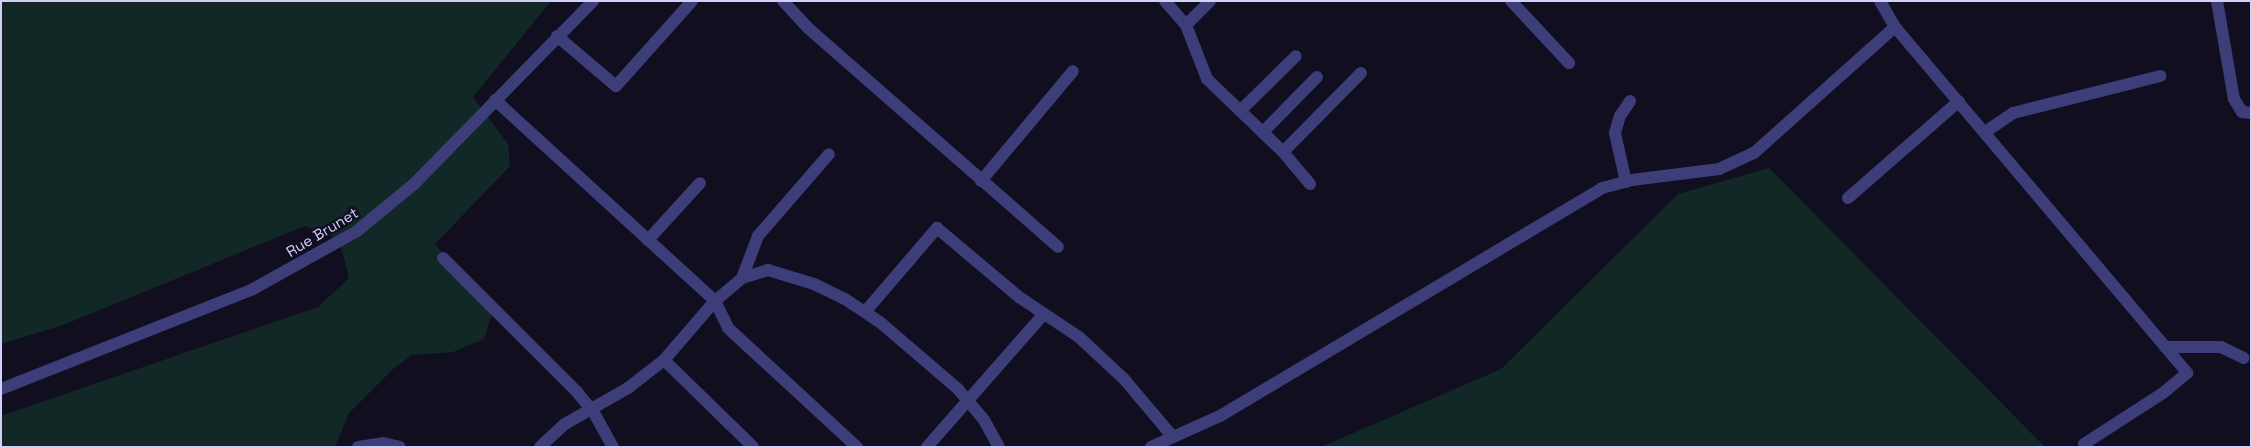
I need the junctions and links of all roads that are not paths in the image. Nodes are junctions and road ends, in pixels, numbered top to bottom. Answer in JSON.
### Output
{"nodes":[{"id":1,"x":593,"y":1,"type":"edge"},
{"id":2,"x":692,"y":1,"type":"edge"},
{"id":3,"x":783,"y":1,"type":"edge"},
{"id":4,"x":1165,"y":1,"type":"edge"},
{"id":5,"x":1210,"y":1,"type":"edge"},
{"id":6,"x":1511,"y":1,"type":"edge"},
{"id":7,"x":1880,"y":1,"type":"edge"},
{"id":8,"x":2217,"y":1,"type":"edge"},
{"id":9,"x":1186,"y":25,"type":"junction"},
{"id":10,"x":1895,"y":27,"type":"junction"},
{"id":11,"x":557,"y":36,"type":"junction"},
{"id":12,"x":1296,"y":56,"type":"dead end"},
{"id":13,"x":1569,"y":63,"type":"dead end"},
{"id":14,"x":1073,"y":71,"type":"dead end"},
{"id":15,"x":1361,"y":73,"type":"dead end"},
{"id":16,"x":2160,"y":76,"type":"dead end"},
{"id":17,"x":1317,"y":77,"type":"dead end"},
{"id":18,"x":495,"y":100,"type":"junction"},
{"id":19,"x":1630,"y":101,"type":"dead end"},
{"id":20,"x":1959,"y":101,"type":"junction"},
{"id":21,"x":1240,"y":111,"type":"junction"},
{"id":22,"x":2251,"y":113,"type":"edge"},
{"id":23,"x":1263,"y":132,"type":"junction"},
{"id":24,"x":1985,"y":132,"type":"junction"},
{"id":25,"x":1283,"y":152,"type":"junction"},
{"id":26,"x":829,"y":154,"type":"dead end"},
{"id":27,"x":981,"y":181,"type":"junction"},
{"id":28,"x":1626,"y":182,"type":"junction"},
{"id":29,"x":700,"y":183,"type":"dead end"},
{"id":30,"x":1310,"y":184,"type":"dead end"},
{"id":31,"x":1848,"y":198,"type":"dead end"},
{"id":32,"x":648,"y":240,"type":"junction"},
{"id":33,"x":1058,"y":247,"type":"dead end"},
{"id":34,"x":443,"y":258,"type":"dead end"},
{"id":35,"x":742,"y":278,"type":"junction"},
{"id":36,"x":715,"y":301,"type":"junction"},
{"id":37,"x":865,"y":312,"type":"junction"},
{"id":38,"x":1044,"y":314,"type":"junction"},
{"id":39,"x":2165,"y":348,"type":"junction"},
{"id":40,"x":2244,"y":358,"type":"dead end"},
{"id":41,"x":664,"y":360,"type":"junction"},
{"id":42,"x":1,"y":390,"type":"edge"},
{"id":43,"x":969,"y":402,"type":"junction"},
{"id":44,"x":591,"y":410,"type":"junction"},
{"id":45,"x":1173,"y":437,"type":"junction"},
{"id":46,"x":2084,"y":444,"type":"dead end"},
{"id":47,"x":358,"y":447,"type":"edge"},
{"id":48,"x":400,"y":447,"type":"edge"},
{"id":49,"x":540,"y":447,"type":"edge"},
{"id":50,"x":613,"y":447,"type":"edge"},
{"id":51,"x":753,"y":447,"type":"edge"},
{"id":52,"x":857,"y":447,"type":"edge"},
{"id":53,"x":927,"y":447,"type":"edge"},
{"id":54,"x":999,"y":447,"type":"edge"},
{"id":55,"x":1151,"y":447,"type":"edge"}],
"edges":[{"from":1,"to":11,"type":"street","name":"Rue Brunet"},
{"from":2,"to":11,"type":"street"},
{"from":3,"to":27,"type":"street"},
{"from":4,"to":9,"type":"street"},
{"from":5,"to":9,"type":"street"},
{"from":6,"to":13,"type":"street"},
{"from":7,"to":10,"type":"street"},
{"from":8,"to":22,"type":"street"},
{"from":9,"to":21,"type":"street"},
{"from":10,"to":20,"type":"street"},
{"from":10,"to":28,"type":"street"},
{"from":11,"to":18,"type":"street","name":"Rue Brunet"},
{"from":12,"to":21,"type":"street"},
{"from":14,"to":27,"type":"street"},
{"from":15,"to":25,"type":"street"},
{"from":16,"to":24,"type":"street"},
{"from":17,"to":23,"type":"street"},
{"from":18,"to":32,"type":"street"},
{"from":18,"to":42,"type":"street","name":"Rue Brunet"},
{"from":19,"to":28,"type":"street"},
{"from":20,"to":24,"type":"street"},
{"from":20,"to":31,"type":"street"},
{"from":21,"to":23,"type":"street"},
{"from":23,"to":25,"type":"street"},
{"from":24,"to":39,"type":"street"},
{"from":25,"to":30,"type":"street"},
{"from":26,"to":35,"type":"street"},
{"from":27,"to":33,"type":"street"},
{"from":28,"to":45,"type":"street"},
{"from":29,"to":32,"type":"street"},
{"from":32,"to":36,"type":"street"},
{"from":34,"to":44,"type":"street"},
{"from":35,"to":36,"type":"street"},
{"from":35,"to":37,"type":"street"},
{"from":36,"to":41,"type":"street"},
{"from":36,"to":52,"type":"street"},
{"from":37,"to":38,"type":"street"},
{"from":37,"to":43,"type":"street"},
{"from":38,"to":43,"type":"street"},
{"from":38,"to":45,"type":"street"},
{"from":39,"to":40,"type":"street"},
{"from":39,"to":46,"type":"street"},
{"from":41,"to":44,"type":"street"},
{"from":41,"to":51,"type":"street"},
{"from":43,"to":53,"type":"street"},
{"from":43,"to":54,"type":"street"},
{"from":44,"to":49,"type":"street"},
{"from":44,"to":50,"type":"street"},
{"from":45,"to":55,"type":"street"},
{"from":47,"to":48,"type":"street"}]}
